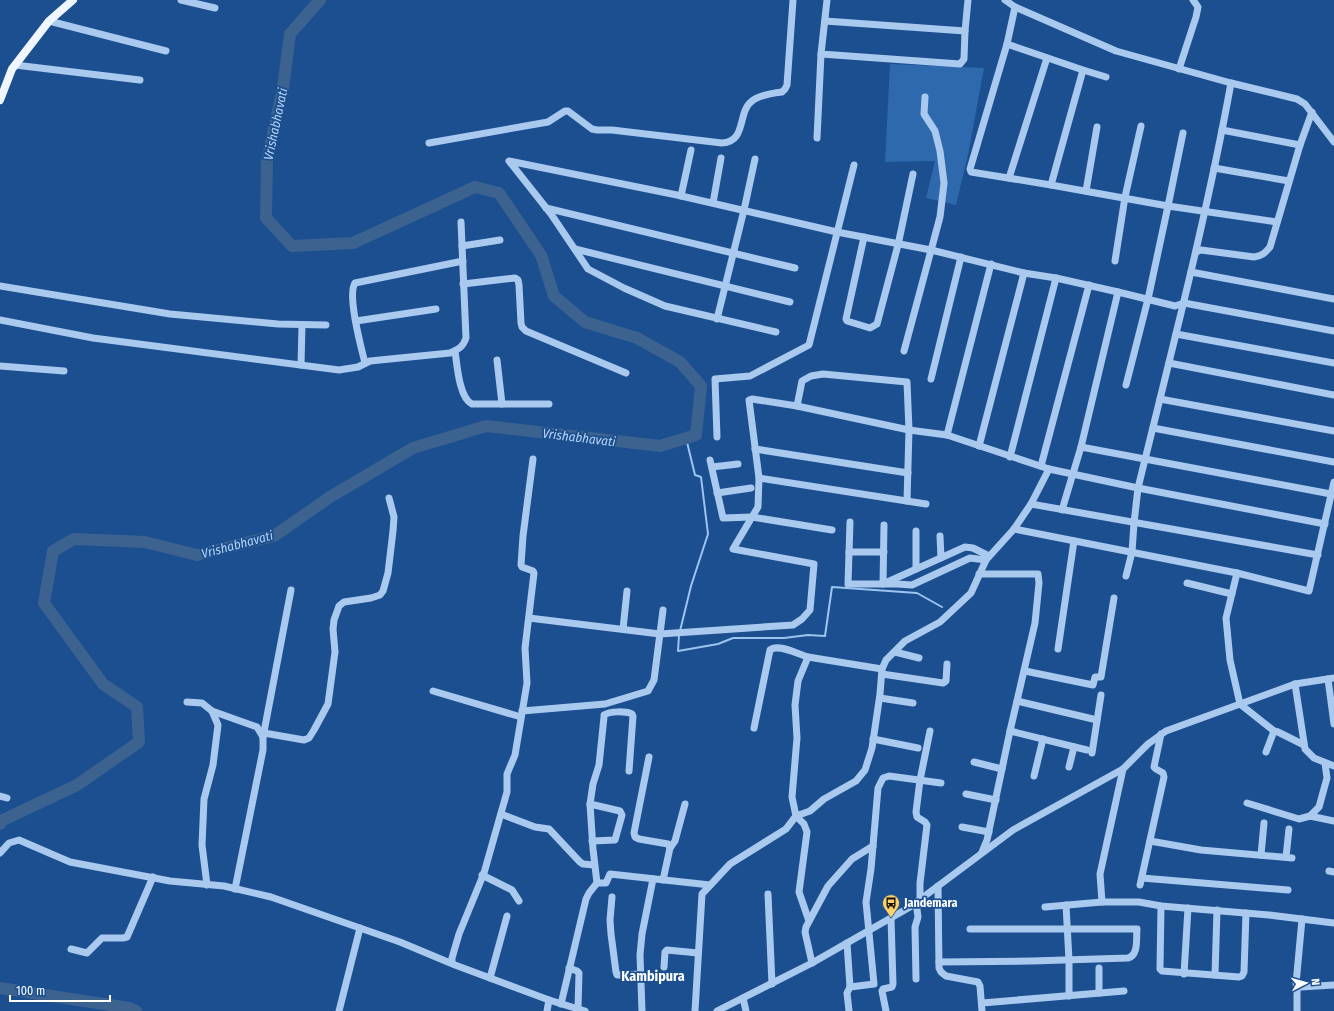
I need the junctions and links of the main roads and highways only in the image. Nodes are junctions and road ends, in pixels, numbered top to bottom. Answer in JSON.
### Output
{"nodes":[{"id":1,"x":73,"y":0,"type":"edge"},
{"id":2,"x":0,"y":100,"type":"edge"}],
"edges":[{"from":1,"to":2,"type":"main road"}]}
